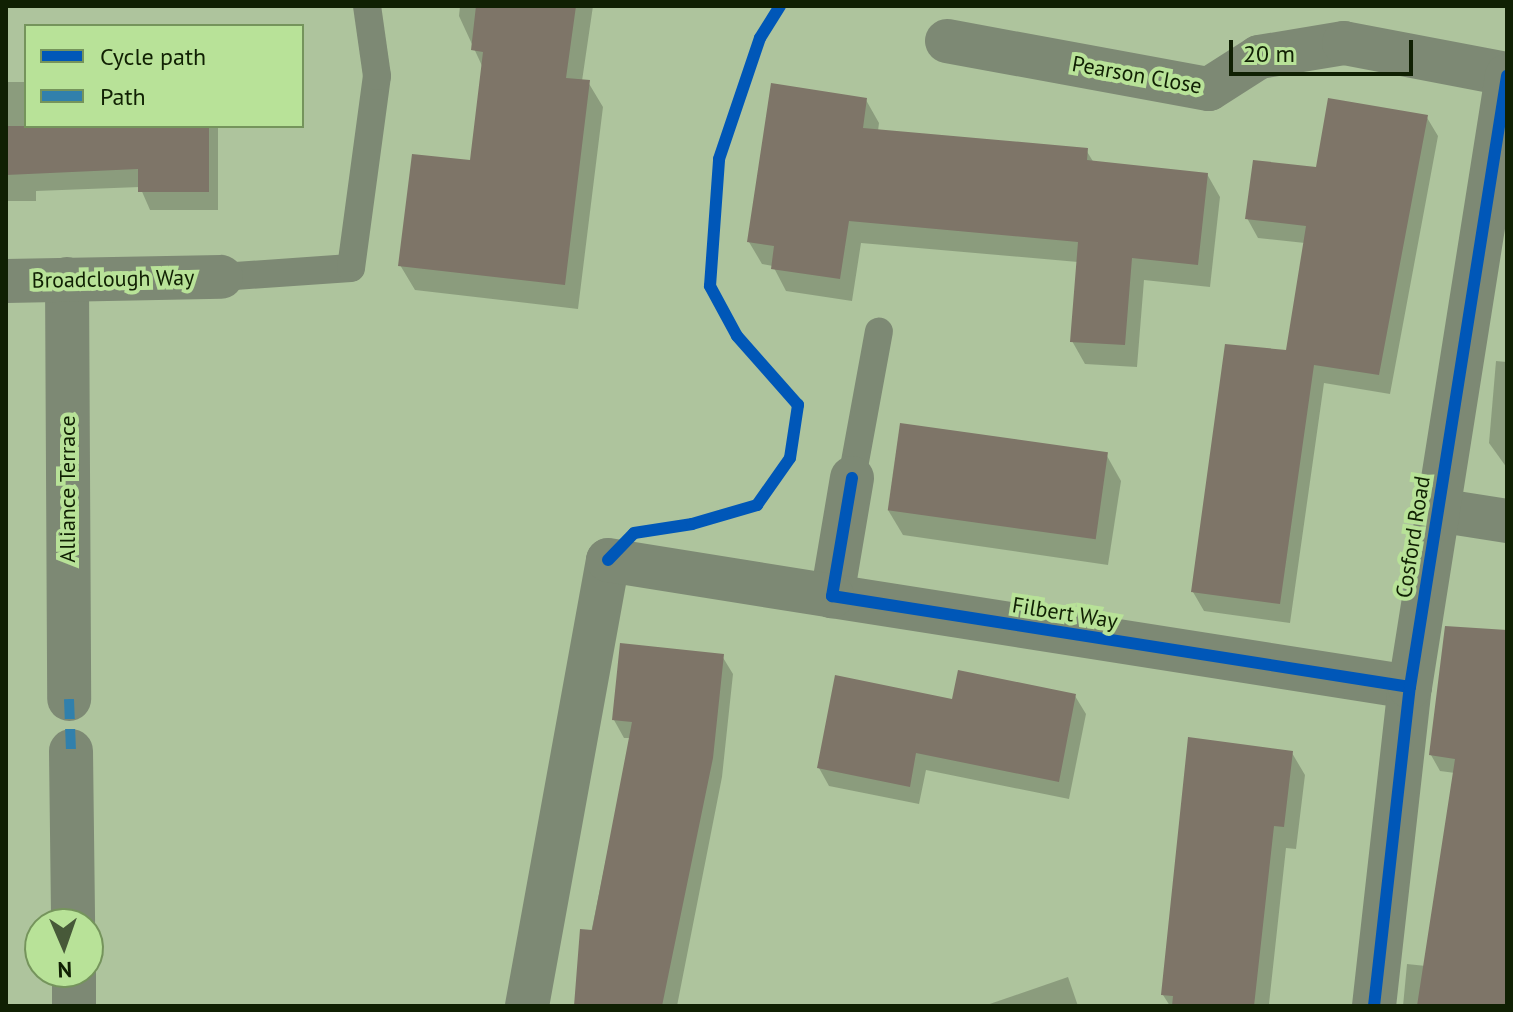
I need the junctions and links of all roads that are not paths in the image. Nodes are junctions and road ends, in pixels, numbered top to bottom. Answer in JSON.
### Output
{"nodes":[{"id":1,"x":367,"y":6,"type":"edge"},
{"id":2,"x":947,"y":41,"type":"dead end"},
{"id":3,"x":1507,"y":75,"type":"edge"},
{"id":4,"x":221,"y":277,"type":"joint"},
{"id":5,"x":67,"y":279,"type":"junction"},
{"id":6,"x":6,"y":281,"type":"edge"},
{"id":7,"x":879,"y":331,"type":"dead end"},
{"id":8,"x":852,"y":478,"type":"joint"},
{"id":9,"x":1437,"y":510,"type":"junction"},
{"id":10,"x":1507,"y":521,"type":"edge"},
{"id":11,"x":832,"y":596,"type":"junction"},
{"id":12,"x":1410,"y":687,"type":"junction"},
{"id":13,"x":69,"y":699,"type":"dead end"},
{"id":14,"x":71,"y":751,"type":"dead end"},
{"id":15,"x":73,"y":908,"type":"edge"},
{"id":16,"x":527,"y":1006,"type":"edge"},
{"id":17,"x":1374,"y":1006,"type":"edge"}],
"edges":[{"from":1,"to":4,"type":"lane"},
{"from":2,"to":3,"type":"street","name":"Pearson Close"},
{"from":3,"to":9,"type":"street","name":"Cosford Road"},
{"from":4,"to":5,"type":"street","name":"Broadclough Way"},
{"from":5,"to":6,"type":"street","name":"Broadclough Way"},
{"from":5,"to":13,"type":"street","name":"Alliance Terrace"},
{"from":7,"to":8,"type":"lane"},
{"from":8,"to":11,"type":"street"},
{"from":9,"to":10,"type":"street"},
{"from":9,"to":12,"type":"street","name":"Cosford Road"},
{"from":11,"to":12,"type":"street","name":"Filbert Way"},
{"from":11,"to":16,"type":"street","name":"Filbert Way"},
{"from":12,"to":17,"type":"street","name":"Cosford Road"},
{"from":14,"to":15,"type":"street"}]}
